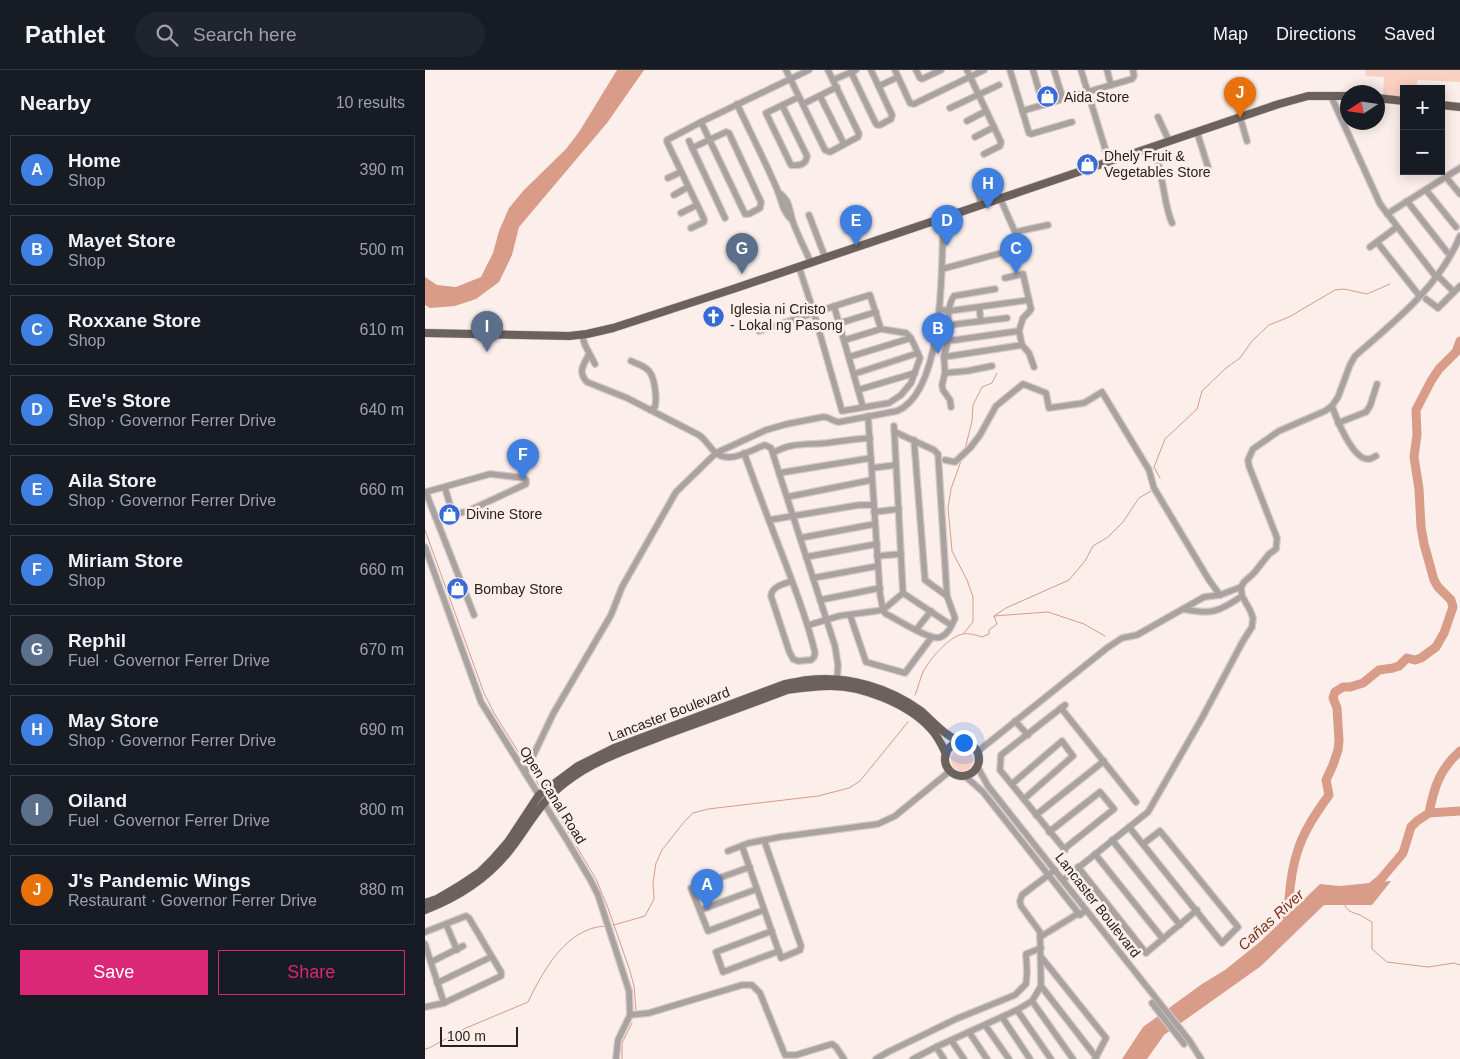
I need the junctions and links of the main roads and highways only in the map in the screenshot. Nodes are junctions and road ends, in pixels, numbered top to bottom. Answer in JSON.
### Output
{"nodes":[{"id":1,"x":1340,"y":96,"type":"edge"},
{"id":2,"x":1385,"y":99,"type":"edge"},
{"id":3,"x":1400,"y":101,"type":"edge"},
{"id":4,"x":1445,"y":105,"type":"edge"},
{"id":5,"x":1460,"y":107,"type":"edge"},
{"id":6,"x":425,"y":333,"type":"edge"},
{"id":7,"x":837,"y":683,"type":"junction"},
{"id":8,"x":961,"y":743,"type":"junction"},
{"id":9,"x":946,"y":754,"type":"junction"},
{"id":10,"x":541,"y":799,"type":"junction"},
{"id":11,"x":425,"y":903,"type":"edge"},
{"id":12,"x":425,"y":910,"type":"edge"}],
"edges":[{"from":1,"to":6,"type":"main road"},
{"from":2,"to":3,"type":"main road"},
{"from":4,"to":5,"type":"main road"},
{"from":7,"to":8,"type":"main road","name":"Lancaster Boulevard"},
{"from":7,"to":9,"type":"main road","name":"Lancaster Boulevard"},
{"from":7,"to":10,"type":"main road","name":"Lancaster Boulevard"},
{"from":8,"to":9,"type":"main road"},
{"from":8,"to":9,"type":"main road"},
{"from":10,"to":11,"type":"main road","name":"Lancaster Boulevard"},
{"from":10,"to":12,"type":"main road","name":"Lancaster Boulevard"}]}
